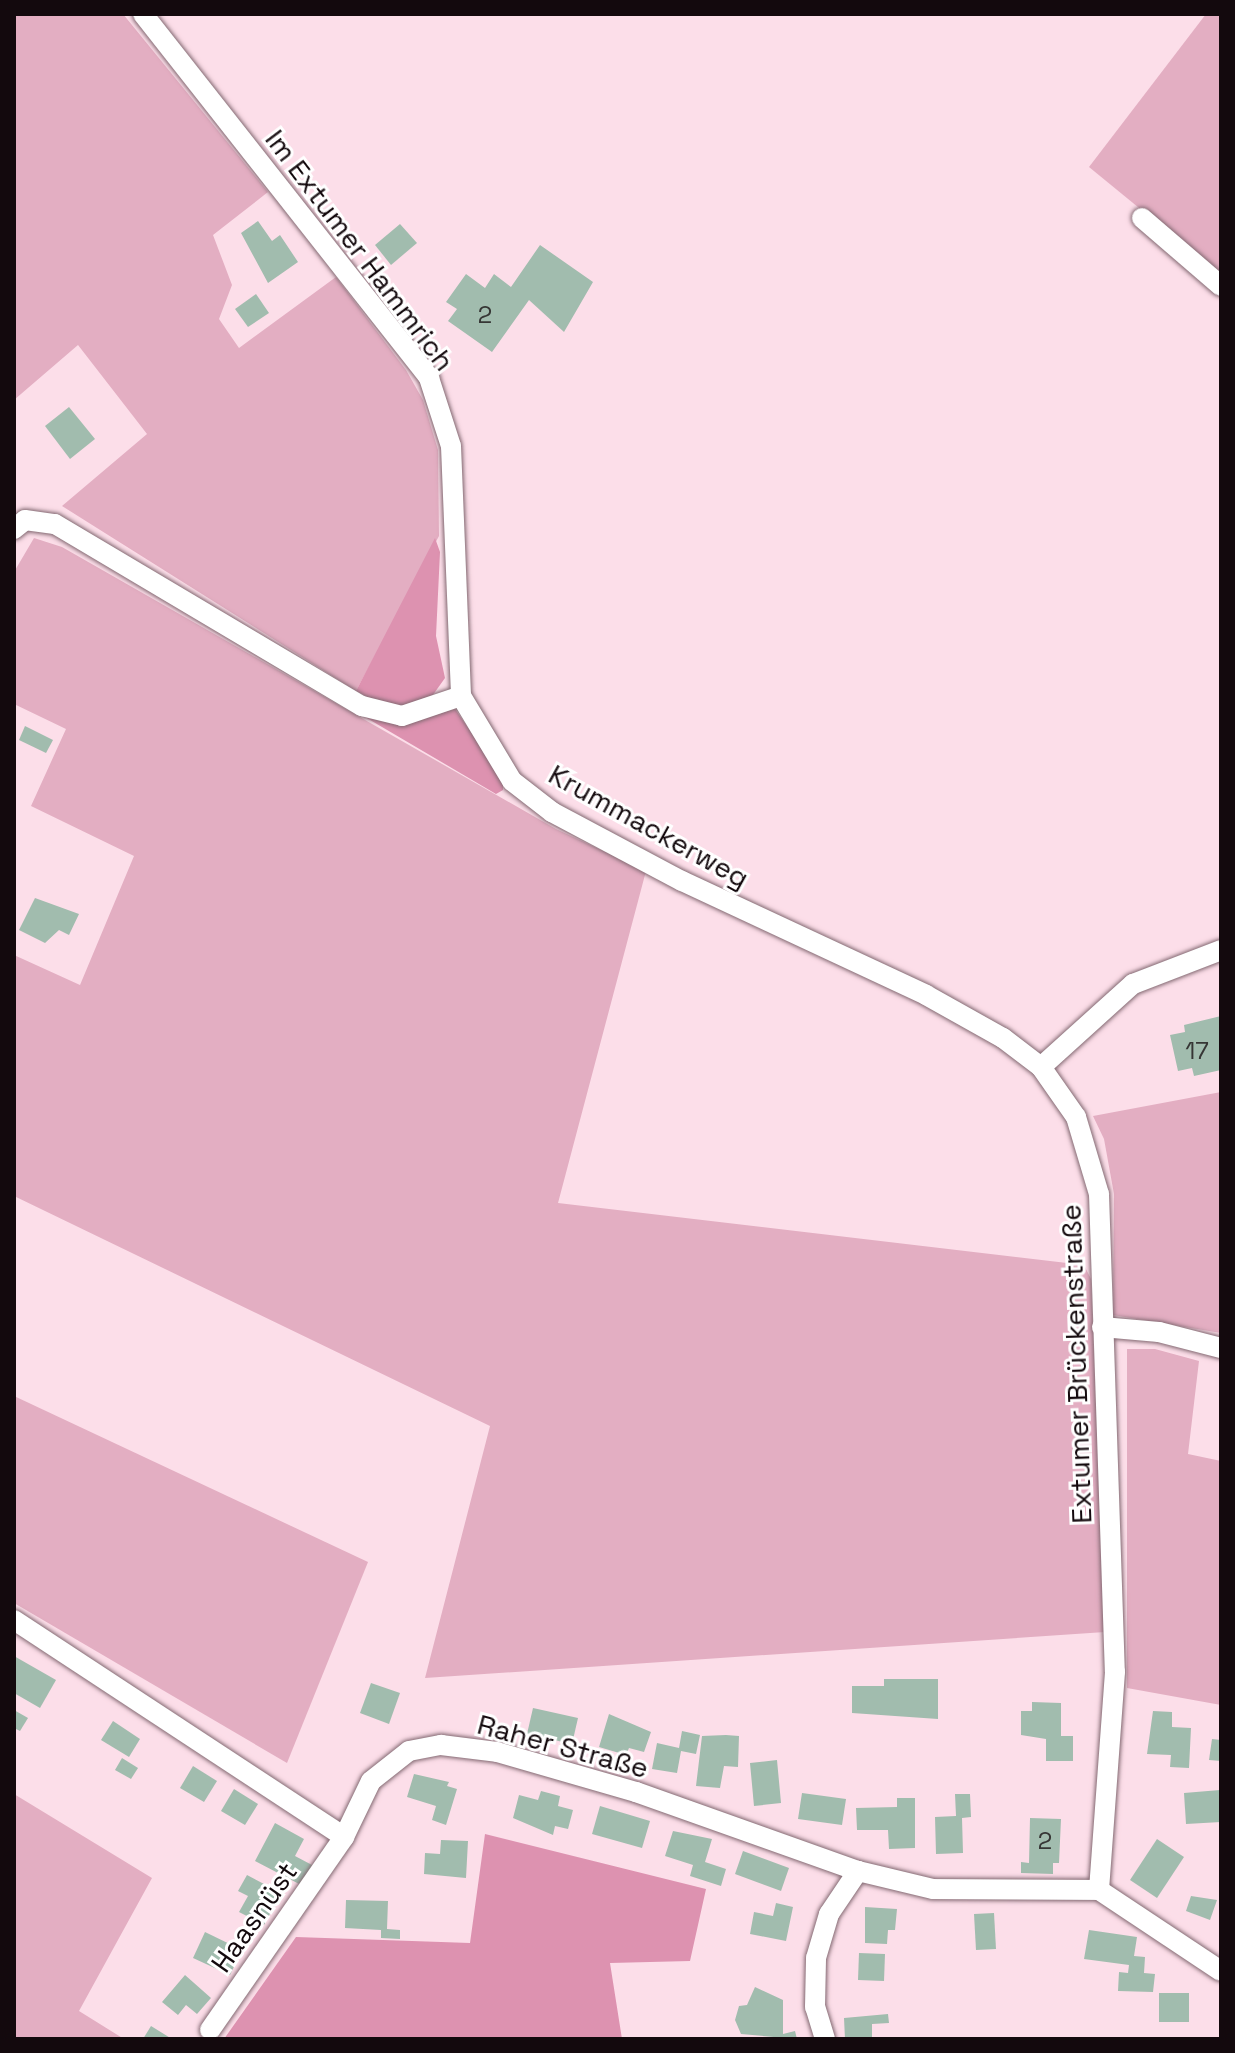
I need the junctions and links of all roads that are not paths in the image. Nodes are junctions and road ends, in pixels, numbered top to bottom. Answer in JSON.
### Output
{"nodes":[{"id":1,"x":143,"y":14,"type":"edge"},
{"id":2,"x":1142,"y":218,"type":"dead end"},
{"id":3,"x":1221,"y":286,"type":"edge"},
{"id":4,"x":14,"y":529,"type":"edge"},
{"id":5,"x":461,"y":696,"type":"junction"},
{"id":6,"x":1221,"y":950,"type":"edge"},
{"id":7,"x":1041,"y":1067,"type":"junction"},
{"id":8,"x":1102,"y":1327,"type":"junction"},
{"id":9,"x":1221,"y":1348,"type":"edge"},
{"id":10,"x":14,"y":1620,"type":"edge"},
{"id":11,"x":344,"y":1837,"type":"junction"},
{"id":12,"x":858,"y":1871,"type":"junction"},
{"id":13,"x":1099,"y":1890,"type":"junction"},
{"id":14,"x":1221,"y":1971,"type":"edge"},
{"id":15,"x":210,"y":2030,"type":"dead end"},
{"id":16,"x":825,"y":2039,"type":"edge"}],
"edges":[{"from":1,"to":5,"type":"street","name":"Im Extumer Hammrich"},
{"from":2,"to":3,"type":"street"},
{"from":4,"to":5,"type":"street"},
{"from":5,"to":7,"type":"street","name":"Krummackerweg"},
{"from":6,"to":7,"type":"street"},
{"from":7,"to":8,"type":"street","name":"Extumer Brückenstraße"},
{"from":8,"to":9,"type":"street"},
{"from":8,"to":13,"type":"street","name":"Extumer Brückenstraße"},
{"from":10,"to":11,"type":"street"},
{"from":11,"to":12,"type":"street","name":"Raher Straße"},
{"from":11,"to":15,"type":"street","name":"Haasnüst"},
{"from":12,"to":13,"type":"street","name":"Raher Straße"},
{"from":12,"to":16,"type":"street"},
{"from":13,"to":14,"type":"street"}]}
